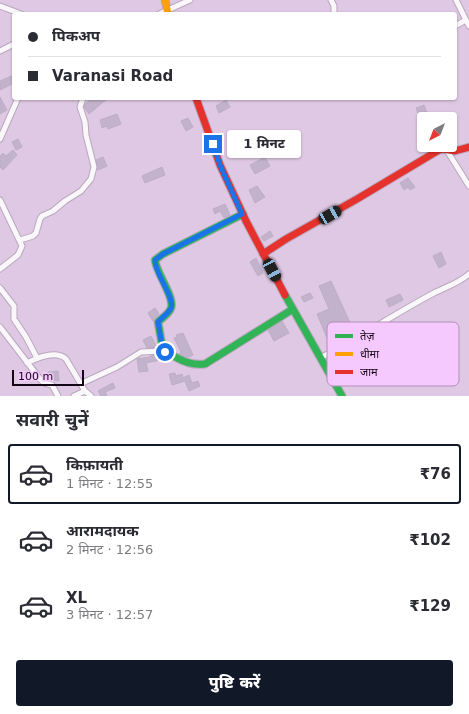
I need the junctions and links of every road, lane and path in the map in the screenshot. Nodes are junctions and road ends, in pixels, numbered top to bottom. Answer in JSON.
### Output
{"nodes":[{"id":1,"x":165,"y":0,"type":"edge"},
{"id":2,"x":190,"y":0,"type":"edge"},
{"id":3,"x":331,"y":0,"type":"edge"},
{"id":4,"x":456,"y":0,"type":"edge"},
{"id":5,"x":0,"y":6,"type":"edge"},
{"id":6,"x":334,"y":11,"type":"dead end"},
{"id":7,"x":16,"y":12,"type":"edge"},
{"id":8,"x":168,"y":12,"type":"edge"},
{"id":9,"x":170,"y":12,"type":"edge"},
{"id":10,"x":466,"y":20,"type":"junction"},
{"id":11,"x":457,"y":25,"type":"edge"},
{"id":12,"x":469,"y":26,"type":"edge"},
{"id":13,"x":12,"y":45,"type":"edge"},
{"id":14,"x":0,"y":51,"type":"edge"},
{"id":15,"x":17,"y":100,"type":"edge"},
{"id":16,"x":82,"y":100,"type":"edge"},
{"id":17,"x":197,"y":100,"type":"edge"},
{"id":18,"x":0,"y":139,"type":"edge"},
{"id":19,"x":469,"y":147,"type":"edge"},
{"id":20,"x":457,"y":150,"type":"edge"},
{"id":21,"x":436,"y":152,"type":"edge"},
{"id":22,"x":448,"y":152,"type":"edge"},
{"id":23,"x":469,"y":186,"type":"edge"},
{"id":24,"x":0,"y":202,"type":"edge"},
{"id":25,"x":242,"y":214,"type":"junction"},
{"id":26,"x":20,"y":240,"type":"junction"},
{"id":27,"x":264,"y":254,"type":"junction"},
{"id":28,"x":0,"y":269,"type":"edge"},
{"id":29,"x":469,"y":274,"type":"edge"},
{"id":30,"x":0,"y":288,"type":"edge"},
{"id":31,"x":293,"y":309,"type":"junction"},
{"id":32,"x":384,"y":322,"type":"edge"},
{"id":33,"x":0,"y":327,"type":"edge"},
{"id":34,"x":163,"y":351,"type":"junction"},
{"id":35,"x":327,"y":354,"type":"edge"},
{"id":36,"x":37,"y":358,"type":"junction"},
{"id":37,"x":320,"y":358,"type":"junction"},
{"id":38,"x":27,"y":363,"type":"junction"},
{"id":39,"x":327,"y":370,"type":"edge"},
{"id":40,"x":80,"y":384,"type":"junction"},
{"id":41,"x":336,"y":386,"type":"edge"},
{"id":42,"x":85,"y":392,"type":"junction"},
{"id":43,"x":58,"y":396,"type":"edge"},
{"id":44,"x":74,"y":396,"type":"edge"},
{"id":45,"x":91,"y":396,"type":"edge"},
{"id":46,"x":342,"y":396,"type":"edge"}],
"edges":[{"from":1,"to":8,"type":"main road"},
{"from":2,"to":9,"type":"street"},
{"from":3,"to":6,"type":"street"},
{"from":4,"to":10,"type":"street"},
{"from":5,"to":7,"type":"street"},
{"from":10,"to":11,"type":"street"},
{"from":10,"to":12,"type":"street"},
{"from":13,"to":14,"type":"street"},
{"from":15,"to":18,"type":"street"},
{"from":16,"to":26,"type":"street"},
{"from":17,"to":25,"type":"main road"},
{"from":19,"to":20,"type":"main road"},
{"from":21,"to":27,"type":"main road"},
{"from":22,"to":23,"type":"street"},
{"from":24,"to":26,"type":"street"},
{"from":25,"to":27,"type":"main road"},
{"from":25,"to":34,"type":"main road"},
{"from":26,"to":28,"type":"street"},
{"from":27,"to":31,"type":"main road"},
{"from":29,"to":32,"type":"street"},
{"from":30,"to":36,"type":"street"},
{"from":31,"to":34,"type":"main road"},
{"from":31,"to":37,"type":"main road"},
{"from":33,"to":38,"type":"street"},
{"from":34,"to":40,"type":"street"},
{"from":35,"to":37,"type":"street"},
{"from":36,"to":38,"type":"street"},
{"from":36,"to":40,"type":"street"},
{"from":37,"to":39,"type":"main road"},
{"from":38,"to":43,"type":"street"},
{"from":40,"to":42,"type":"street"},
{"from":41,"to":46,"type":"main road"},
{"from":42,"to":44,"type":"street"},
{"from":42,"to":45,"type":"street"}]}
